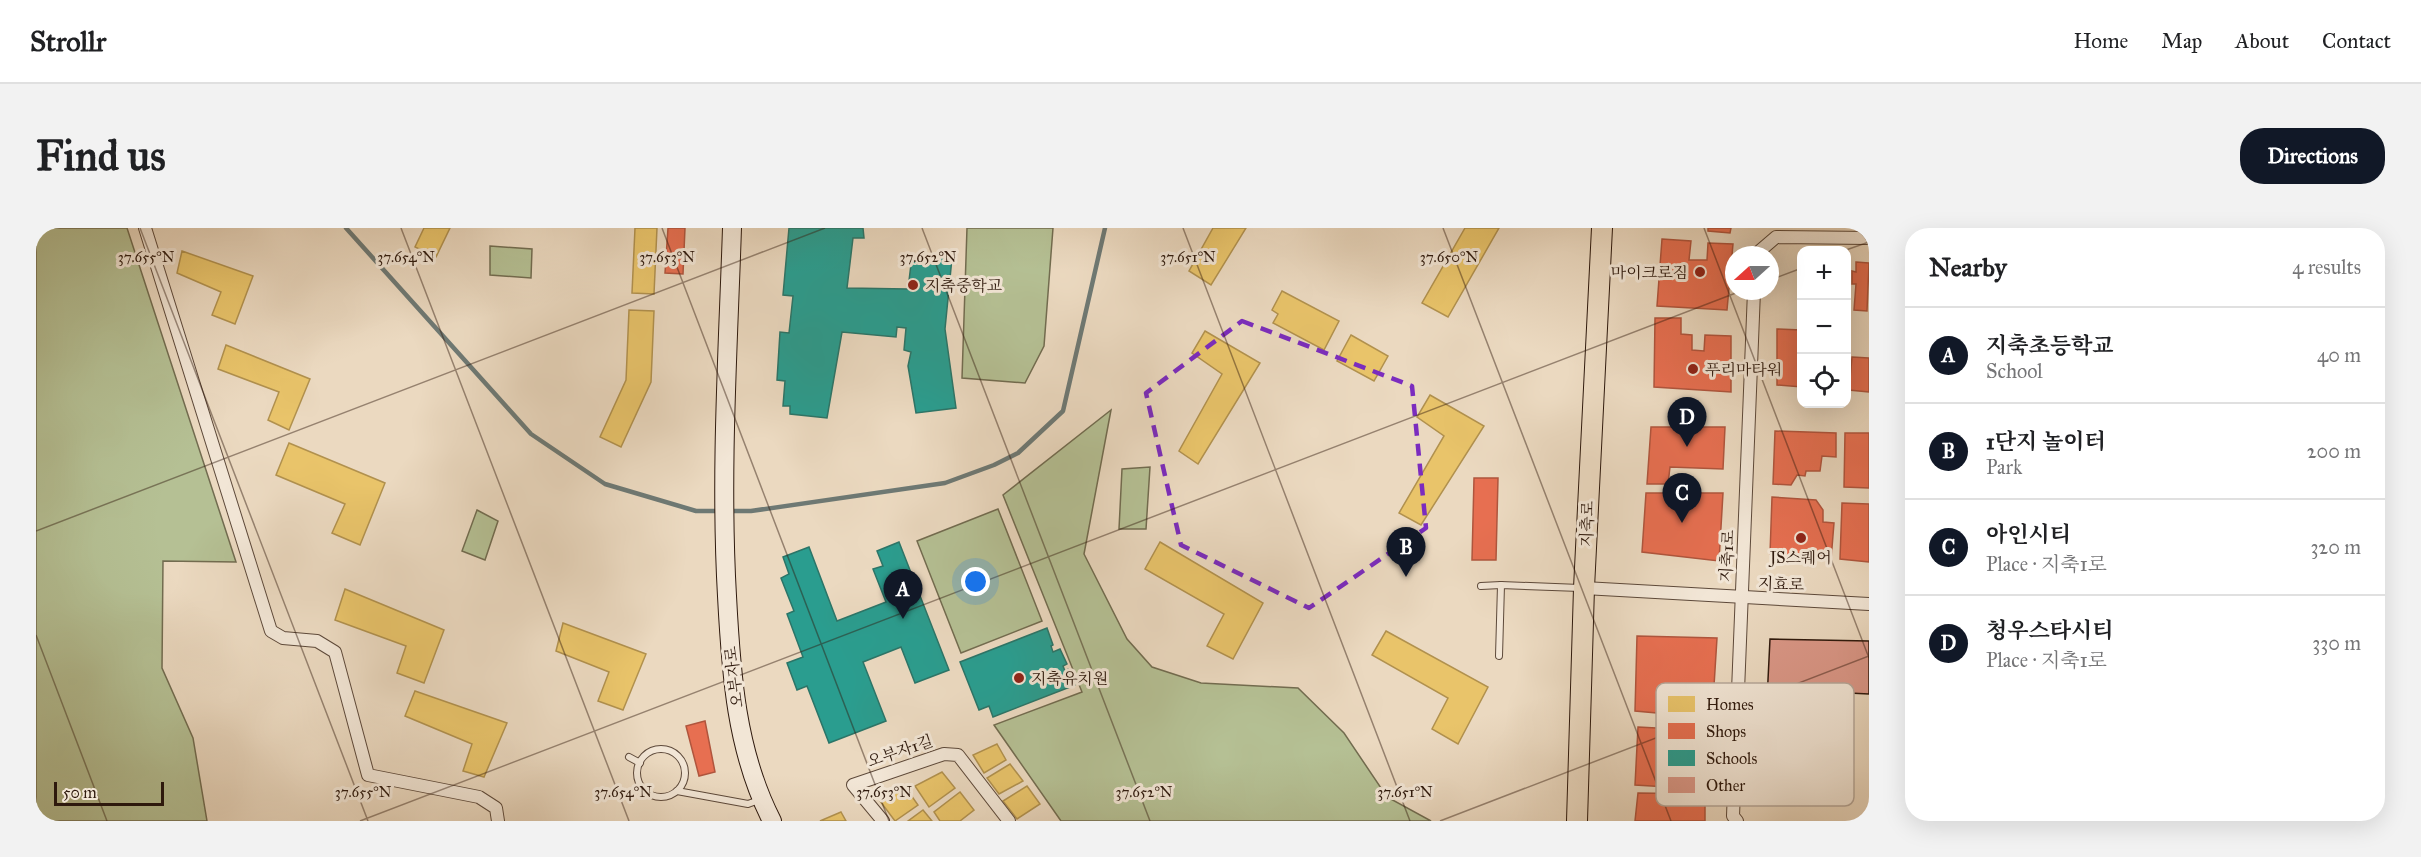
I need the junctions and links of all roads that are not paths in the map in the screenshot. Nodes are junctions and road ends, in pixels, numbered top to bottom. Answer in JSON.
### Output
{"nodes":[{"id":1,"x":145,"y":228,"type":"edge"},
{"id":2,"x":732,"y":228,"type":"edge"},
{"id":3,"x":1602,"y":228,"type":"edge"},
{"id":4,"x":1869,"y":238,"type":"edge"},
{"id":5,"x":1766,"y":246,"type":"edge"},
{"id":6,"x":1754,"y":300,"type":"edge"},
{"id":7,"x":1501,"y":585,"type":"junction"},
{"id":8,"x":1481,"y":586,"type":"dead end"},
{"id":9,"x":1584,"y":588,"type":"junction"},
{"id":10,"x":1742,"y":599,"type":"junction"},
{"id":11,"x":1869,"y":604,"type":"edge"},
{"id":12,"x":1499,"y":656,"type":"dead end"},
{"id":13,"x":1739,"y":683,"type":"edge"},
{"id":14,"x":629,"y":757,"type":"dead end"},
{"id":15,"x":640,"y":763,"type":"junction"},
{"id":16,"x":677,"y":791,"type":"junction"},
{"id":17,"x":762,"y":799,"type":"junction"},
{"id":18,"x":1733,"y":806,"type":"edge"},
{"id":19,"x":498,"y":821,"type":"edge"},
{"id":20,"x":772,"y":821,"type":"edge"},
{"id":21,"x":883,"y":821,"type":"edge"},
{"id":22,"x":1009,"y":821,"type":"edge"},
{"id":23,"x":1577,"y":821,"type":"edge"},
{"id":24,"x":1737,"y":821,"type":"edge"}],
"edges":[{"from":1,"to":19,"type":"street"},
{"from":2,"to":17,"type":"main road","name":"오부자로"},
{"from":3,"to":9,"type":"main road","name":"지축로"},
{"from":4,"to":5,"type":"street"},
{"from":6,"to":10,"type":"street","name":"지축1로"},
{"from":7,"to":8,"type":"lane"},
{"from":7,"to":9,"type":"lane"},
{"from":7,"to":12,"type":"lane"},
{"from":9,"to":10,"type":"street","name":"지효로"},
{"from":9,"to":23,"type":"main road","name":"지축로"},
{"from":10,"to":11,"type":"street","name":"지효로"},
{"from":10,"to":13,"type":"street","name":"지축1로"},
{"from":14,"to":15,"type":"lane"},
{"from":15,"to":16,"type":"lane"},
{"from":15,"to":16,"type":"lane"},
{"from":16,"to":17,"type":"lane"},
{"from":17,"to":20,"type":"main road","name":"오부자로"},
{"from":18,"to":24,"type":"street","name":"지축1로"},
{"from":21,"to":22,"type":"street","name":"오부자1길"}]}
